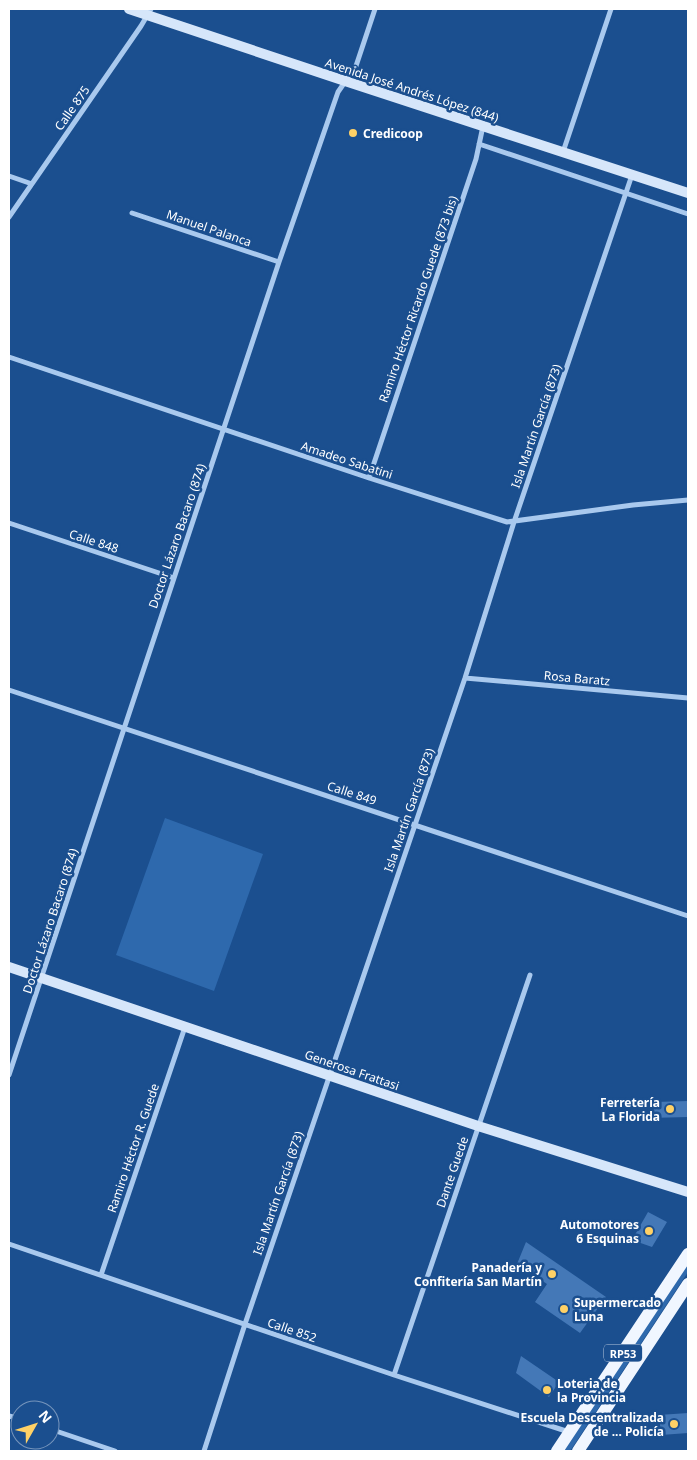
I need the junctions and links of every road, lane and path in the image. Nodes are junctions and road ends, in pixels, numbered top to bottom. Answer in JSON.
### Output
{"nodes":[{"id":1,"x":129,"y":9,"type":"edge"},
{"id":2,"x":375,"y":9,"type":"edge"},
{"id":3,"x":611,"y":9,"type":"edge"},
{"id":4,"x":149,"y":12,"type":"edge"},
{"id":5,"x":345,"y":81,"type":"junction"},
{"id":6,"x":483,"y":126,"type":"junction"},
{"id":7,"x":479,"y":144,"type":"junction"},
{"id":8,"x":563,"y":152,"type":"junction"},
{"id":9,"x":632,"y":175,"type":"junction"},
{"id":10,"x":9,"y":176,"type":"edge"},
{"id":11,"x":32,"y":184,"type":"junction"},
{"id":12,"x":626,"y":193,"type":"junction"},
{"id":13,"x":688,"y":193,"type":"edge"},
{"id":14,"x":132,"y":213,"type":"dead end"},
{"id":15,"x":688,"y":214,"type":"edge"},
{"id":16,"x":9,"y":217,"type":"edge"},
{"id":17,"x":279,"y":262,"type":"junction"},
{"id":18,"x":9,"y":357,"type":"edge"},
{"id":19,"x":224,"y":430,"type":"junction"},
{"id":20,"x":368,"y":478,"type":"junction"},
{"id":21,"x":688,"y":500,"type":"edge"},
{"id":22,"x":514,"y":522,"type":"junction"},
{"id":23,"x":9,"y":523,"type":"edge"},
{"id":24,"x":174,"y":578,"type":"junction"},
{"id":25,"x":465,"y":678,"type":"junction"},
{"id":26,"x":9,"y":690,"type":"edge"},
{"id":27,"x":688,"y":698,"type":"edge"},
{"id":28,"x":123,"y":728,"type":"junction"},
{"id":29,"x":415,"y":824,"type":"junction"},
{"id":30,"x":688,"y":916,"type":"edge"},
{"id":31,"x":9,"y":967,"type":"edge"},
{"id":32,"x":530,"y":975,"type":"dead end"},
{"id":33,"x":42,"y":978,"type":"junction"},
{"id":34,"x":185,"y":1027,"type":"junction"},
{"id":35,"x":9,"y":1075,"type":"edge"},
{"id":36,"x":329,"y":1076,"type":"junction"},
{"id":37,"x":478,"y":1126,"type":"junction"},
{"id":38,"x":688,"y":1192,"type":"edge"},
{"id":39,"x":9,"y":1244,"type":"edge"},
{"id":40,"x":688,"y":1254,"type":"edge"},
{"id":41,"x":101,"y":1275,"type":"junction"},
{"id":42,"x":688,"y":1284,"type":"edge"},
{"id":43,"x":245,"y":1324,"type":"junction"},
{"id":44,"x":394,"y":1375,"type":"junction"},
{"id":45,"x":60,"y":1432,"type":"edge"},
{"id":46,"x":569,"y":1432,"type":"junction"},
{"id":47,"x":115,"y":1451,"type":"edge"},
{"id":48,"x":204,"y":1451,"type":"edge"},
{"id":49,"x":557,"y":1451,"type":"edge"},
{"id":50,"x":578,"y":1451,"type":"edge"}],
"edges":[{"from":1,"to":4,"type":"main road","name":"Avenida José Andrés López (844)"},
{"from":2,"to":5,"type":"street","name":"Doctor Lázaro Bacaro (874)"},
{"from":3,"to":8,"type":"street"},
{"from":4,"to":5,"type":"main road","name":"Avenida José Andrés López (844)"},
{"from":4,"to":11,"type":"street","name":"Calle 875"},
{"from":5,"to":6,"type":"main road","name":"Avenida José Andrés López (844)"},
{"from":5,"to":17,"type":"street","name":"Doctor Lázaro Bacaro (874)"},
{"from":6,"to":7,"type":"street","name":"Ramiro Héctor Ricardo Guede (873 bis)"},
{"from":6,"to":8,"type":"main road","name":"Avenida José Andrés López (844)"},
{"from":7,"to":12,"type":"street"},
{"from":7,"to":20,"type":"street","name":"Ramiro Héctor Ricardo Guede (873 bis)"},
{"from":8,"to":9,"type":"main road","name":"Avenida José Andrés López (844)"},
{"from":9,"to":12,"type":"street","name":"Isla Martín García (873)"},
{"from":9,"to":13,"type":"main road","name":"Avenida José Andrés López (844)"},
{"from":10,"to":11,"type":"street"},
{"from":11,"to":16,"type":"street","name":"Calle 875"},
{"from":12,"to":15,"type":"street"},
{"from":12,"to":22,"type":"street","name":"Isla Martín García (873)"},
{"from":14,"to":17,"type":"street","name":"Manuel Palanca"},
{"from":17,"to":19,"type":"street","name":"Doctor Lázaro Bacaro (874)"},
{"from":18,"to":19,"type":"street","name":"Amadeo Sabatini"},
{"from":19,"to":20,"type":"street","name":"Amadeo Sabatini"},
{"from":19,"to":24,"type":"street","name":"Doctor Lázaro Bacaro (874)"},
{"from":20,"to":22,"type":"street","name":"Amadeo Sabatini"},
{"from":21,"to":22,"type":"street","name":"Amadeo Sabatini"},
{"from":22,"to":25,"type":"street","name":"Isla Martín García (873)"},
{"from":23,"to":24,"type":"street","name":"Calle 848"},
{"from":24,"to":28,"type":"street","name":"Doctor Lázaro Bacaro (874)"},
{"from":25,"to":27,"type":"street","name":"Rosa Baratz"},
{"from":25,"to":29,"type":"street","name":"Isla Martín García (873)"},
{"from":26,"to":28,"type":"street","name":"Calle 849"},
{"from":28,"to":29,"type":"street","name":"Calle 849"},
{"from":28,"to":33,"type":"street","name":"Doctor Lázaro Bacaro (874)"},
{"from":29,"to":30,"type":"street","name":"Calle 849"},
{"from":29,"to":36,"type":"street","name":"Isla Martín García (873)"},
{"from":31,"to":33,"type":"main road","name":"Generosa Frattasi"},
{"from":32,"to":37,"type":"street","name":"Dante Guede"},
{"from":33,"to":34,"type":"main road","name":"Generosa Frattasi"},
{"from":33,"to":35,"type":"street","name":"Doctor Lázaro Bacaro (874)"},
{"from":34,"to":36,"type":"main road","name":"Generosa Frattasi"},
{"from":34,"to":41,"type":"street","name":"Ramiro Héctor R. Guede"},
{"from":36,"to":37,"type":"main road","name":"Generosa Frattasi"},
{"from":36,"to":43,"type":"street","name":"Isla Martín García (873)"},
{"from":37,"to":38,"type":"main road","name":"Generosa Frattasi"},
{"from":37,"to":44,"type":"street","name":"Dante Guede"},
{"from":39,"to":41,"type":"street","name":"Calle 852"},
{"from":40,"to":46,"type":"main road","number":"RP53"},
{"from":41,"to":43,"type":"street","name":"Calle 852"},
{"from":42,"to":50,"type":"main road","number":"RP53"},
{"from":43,"to":44,"type":"street","name":"Calle 852"},
{"from":43,"to":48,"type":"street","name":"Isla Martín García (873)"},
{"from":44,"to":46,"type":"street","name":"Calle 852"},
{"from":45,"to":47,"type":"street"},
{"from":46,"to":49,"type":"main road","number":"RP53"}]}
